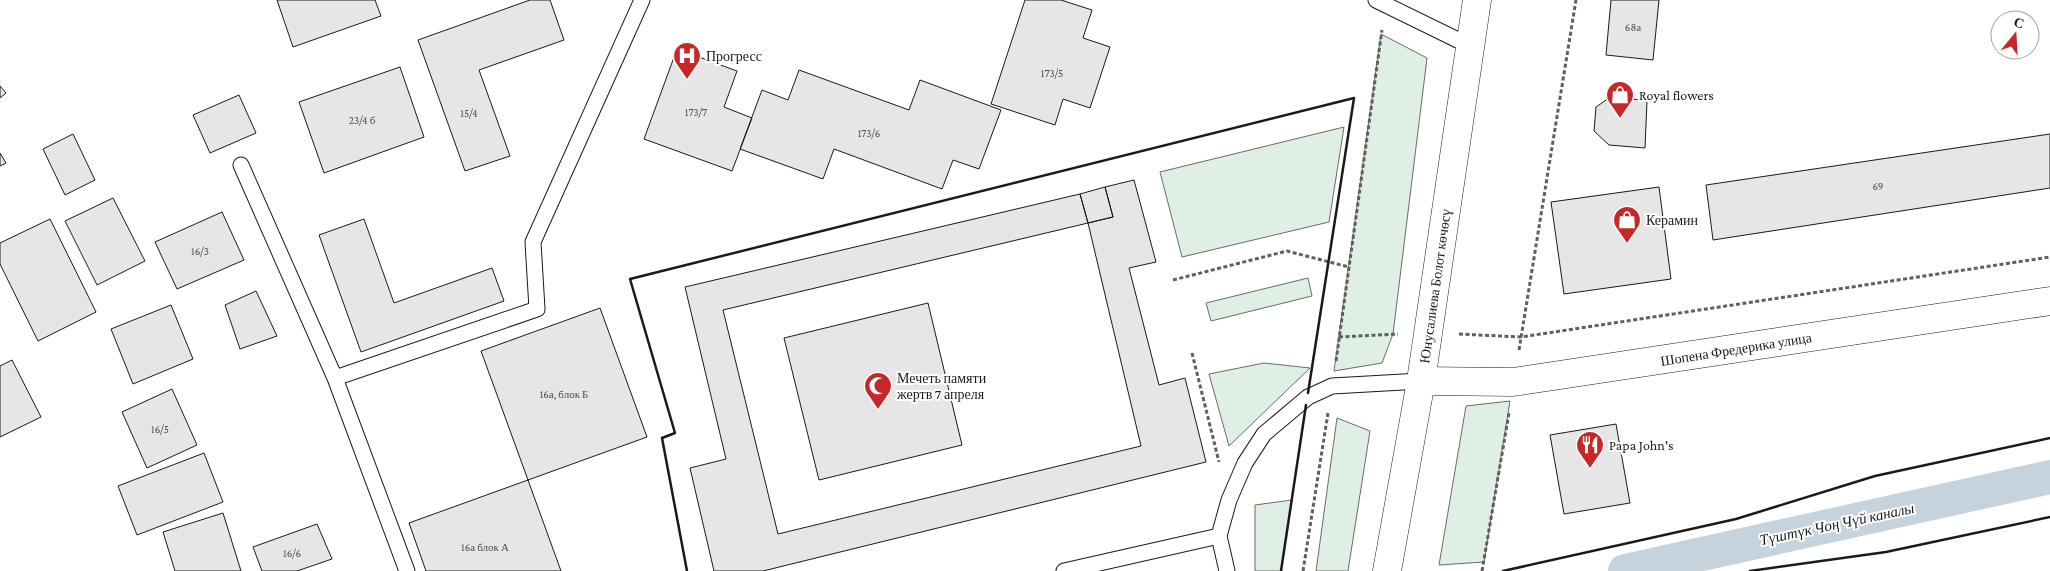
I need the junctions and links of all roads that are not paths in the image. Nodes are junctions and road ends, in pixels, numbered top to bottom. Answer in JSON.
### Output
{"nodes":[{"id":1,"x":642,"y":0,"type":"edge"},
{"id":2,"x":1477,"y":0,"type":"edge"},
{"id":3,"x":1381,"y":2,"type":"edge"},
{"id":4,"x":1470,"y":46,"type":"junction"},
{"id":5,"x":242,"y":165,"type":"dead end"},
{"id":6,"x":2050,"y":301,"type":"edge"},
{"id":7,"x":335,"y":378,"type":"junction"},
{"id":8,"x":1421,"y":380,"type":"junction"},
{"id":9,"x":1219,"y":536,"type":"junction"},
{"id":10,"x":407,"y":571,"type":"edge"},
{"id":11,"x":1064,"y":571,"type":"edge"},
{"id":12,"x":1227,"y":571,"type":"edge"},
{"id":13,"x":1387,"y":571,"type":"edge"}],
"edges":[{"from":1,"to":7,"type":"lane"},
{"from":2,"to":4,"type":"street","name":"Юнусалиева Болот көчөсү"},
{"from":3,"to":4,"type":"lane"},
{"from":4,"to":8,"type":"street","name":"Юнусалиева Болот көчөсү"},
{"from":5,"to":7,"type":"lane"},
{"from":6,"to":8,"type":"street","name":"Шопена Фредерика улица"},
{"from":7,"to":10,"type":"lane"},
{"from":8,"to":9,"type":"lane"},
{"from":8,"to":13,"type":"street","name":"Юнусалиева Болот көчөсү"},
{"from":9,"to":11,"type":"lane"},
{"from":9,"to":12,"type":"lane"}]}
